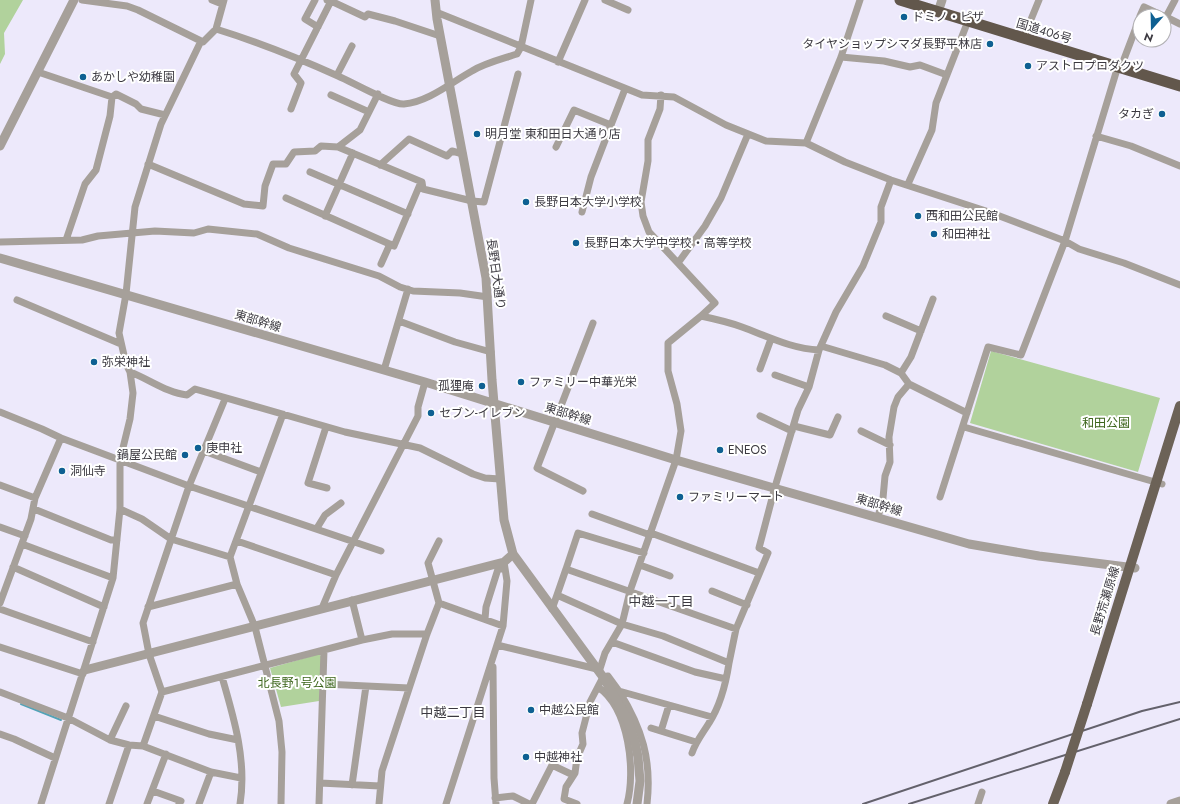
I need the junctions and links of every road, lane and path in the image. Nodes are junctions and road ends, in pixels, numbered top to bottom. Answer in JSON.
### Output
{"nodes":[{"id":1,"x":74,"y":0,"type":"edge"},
{"id":2,"x":82,"y":0,"type":"edge"},
{"id":3,"x":212,"y":0,"type":"edge"},
{"id":4,"x":315,"y":0,"type":"edge"},
{"id":5,"x":330,"y":0,"type":"edge"},
{"id":6,"x":436,"y":0,"type":"edge"},
{"id":7,"x":531,"y":0,"type":"edge"},
{"id":8,"x":584,"y":0,"type":"edge"},
{"id":9,"x":605,"y":0,"type":"edge"},
{"id":10,"x":860,"y":0,"type":"edge"},
{"id":11,"x":900,"y":0,"type":"edge"},
{"id":12,"x":942,"y":0,"type":"edge"},
{"id":13,"x":1039,"y":0,"type":"edge"},
{"id":14,"x":223,"y":2,"type":"edge"},
{"id":15,"x":628,"y":10,"type":"dead end"},
{"id":16,"x":436,"y":12,"type":"junction"},
{"id":17,"x":938,"y":12,"type":"junction"},
{"id":18,"x":968,"y":21,"type":"junction"},
{"id":19,"x":318,"y":27,"type":"junction"},
{"id":20,"x":216,"y":29,"type":"junction"},
{"id":21,"x":440,"y":36,"type":"junction"},
{"id":22,"x":1132,"y":36,"type":"edge"},
{"id":23,"x":1023,"y":39,"type":"junction"},
{"id":24,"x":201,"y":41,"type":"junction"},
{"id":25,"x":352,"y":46,"type":"dead end"},
{"id":26,"x":521,"y":47,"type":"junction"},
{"id":27,"x":841,"y":57,"type":"junction"},
{"id":28,"x":300,"y":60,"type":"junction"},
{"id":29,"x":558,"y":62,"type":"junction"},
{"id":30,"x":1120,"y":67,"type":"junction"},
{"id":31,"x":38,"y":72,"type":"junction"},
{"id":32,"x":518,"y":74,"type":"dead end"},
{"id":33,"x":337,"y":75,"type":"junction"},
{"id":34,"x":947,"y":75,"type":"junction"},
{"id":35,"x":449,"y":85,"type":"junction"},
{"id":36,"x":1180,"y":86,"type":"edge"},
{"id":37,"x":625,"y":89,"type":"junction"},
{"id":38,"x":378,"y":94,"type":"junction"},
{"id":39,"x":331,"y":95,"type":"dead end"},
{"id":40,"x":661,"y":96,"type":"junction"},
{"id":41,"x":112,"y":97,"type":"junction"},
{"id":42,"x":291,"y":109,"type":"dead end"},
{"id":43,"x":369,"y":112,"type":"junction"},
{"id":44,"x":165,"y":115,"type":"junction"},
{"id":45,"x":611,"y":124,"type":"junction"},
{"id":46,"x":748,"y":134,"type":"junction"},
{"id":47,"x":1096,"y":136,"type":"junction"},
{"id":48,"x":806,"y":143,"type":"junction"},
{"id":49,"x":0,"y":146,"type":"edge"},
{"id":50,"x":338,"y":147,"type":"junction"},
{"id":51,"x":556,"y":147,"type":"dead end"},
{"id":52,"x":353,"y":153,"type":"junction"},
{"id":53,"x":463,"y":154,"type":"junction"},
{"id":54,"x":148,"y":164,"type":"junction"},
{"id":55,"x":380,"y":165,"type":"junction"},
{"id":56,"x":1180,"y":166,"type":"edge"},
{"id":57,"x":310,"y":172,"type":"dead end"},
{"id":58,"x":892,"y":180,"type":"junction"},
{"id":59,"x":422,"y":182,"type":"junction"},
{"id":60,"x":339,"y":184,"type":"junction"},
{"id":61,"x":908,"y":184,"type":"junction"},
{"id":62,"x":286,"y":198,"type":"dead end"},
{"id":63,"x":472,"y":201,"type":"junction"},
{"id":64,"x":582,"y":212,"type":"dead end"},
{"id":65,"x":408,"y":214,"type":"junction"},
{"id":66,"x":325,"y":216,"type":"junction"},
{"id":67,"x":133,"y":233,"type":"junction"},
{"id":68,"x":66,"y":240,"type":"junction"},
{"id":69,"x":1065,"y":241,"type":"junction"},
{"id":70,"x":0,"y":242,"type":"edge"},
{"id":71,"x":390,"y":244,"type":"junction"},
{"id":72,"x":0,"y":258,"type":"edge"},
{"id":73,"x":678,"y":263,"type":"junction"},
{"id":74,"x":381,"y":264,"type":"dead end"},
{"id":75,"x":1180,"y":285,"type":"edge"},
{"id":76,"x":408,"y":290,"type":"junction"},
{"id":77,"x":126,"y":294,"type":"junction"},
{"id":78,"x":488,"y":298,"type":"junction"},
{"id":79,"x":933,"y":299,"type":"dead end"},
{"id":80,"x":17,"y":300,"type":"dead end"},
{"id":81,"x":701,"y":316,"type":"junction"},
{"id":82,"x":886,"y":316,"type":"dead end"},
{"id":83,"x":399,"y":321,"type":"junction"},
{"id":84,"x":593,"y":323,"type":"dead end"},
{"id":85,"x":921,"y":331,"type":"junction"},
{"id":86,"x":771,"y":338,"type":"junction"},
{"id":87,"x":121,"y":344,"type":"junction"},
{"id":88,"x":820,"y":348,"type":"junction"},
{"id":89,"x":491,"y":352,"type":"junction"},
{"id":90,"x":760,"y":369,"type":"dead end"},
{"id":91,"x":384,"y":370,"type":"junction"},
{"id":92,"x":130,"y":372,"type":"junction"},
{"id":93,"x":900,"y":373,"type":"junction"},
{"id":94,"x":775,"y":375,"type":"dead end"},
{"id":95,"x":425,"y":382,"type":"junction"},
{"id":96,"x":909,"y":384,"type":"junction"},
{"id":97,"x":809,"y":386,"type":"junction"},
{"id":98,"x":225,"y":398,"type":"junction"},
{"id":99,"x":495,"y":404,"type":"junction"},
{"id":100,"x":1180,"y":406,"type":"edge"},
{"id":101,"x":0,"y":412,"type":"edge"},
{"id":102,"x":967,"y":413,"type":"junction"},
{"id":103,"x":283,"y":414,"type":"junction"},
{"id":104,"x":760,"y":416,"type":"dead end"},
{"id":105,"x":838,"y":417,"type":"dead end"},
{"id":106,"x":554,"y":423,"type":"junction"},
{"id":107,"x":1180,"y":424,"type":"edge"},
{"id":108,"x":326,"y":427,"type":"junction"},
{"id":109,"x":964,"y":427,"type":"junction"},
{"id":110,"x":793,"y":429,"type":"junction"},
{"id":111,"x":861,"y":431,"type":"dead end"},
{"id":112,"x":61,"y":438,"type":"junction"},
{"id":113,"x":404,"y":445,"type":"junction"},
{"id":114,"x":890,"y":445,"type":"junction"},
{"id":115,"x":204,"y":451,"type":"junction"},
{"id":116,"x":120,"y":460,"type":"junction"},
{"id":117,"x":676,"y":460,"type":"junction"},
{"id":118,"x":261,"y":472,"type":"junction"},
{"id":119,"x":500,"y":479,"type":"junction"},
{"id":120,"x":1159,"y":483,"type":"junction"},
{"id":121,"x":0,"y":485,"type":"edge"},
{"id":122,"x":189,"y":486,"type":"junction"},
{"id":123,"x":775,"y":487,"type":"junction"},
{"id":124,"x":327,"y":488,"type":"dead end"},
{"id":125,"x":583,"y":491,"type":"dead end"},
{"id":126,"x":940,"y":497,"type":"dead end"},
{"id":127,"x":35,"y":498,"type":"junction"},
{"id":128,"x":341,"y":503,"type":"dead end"},
{"id":129,"x":249,"y":505,"type":"junction"},
{"id":130,"x":34,"y":509,"type":"junction"},
{"id":131,"x":120,"y":509,"type":"junction"},
{"id":132,"x":592,"y":514,"type":"dead end"},
{"id":133,"x":878,"y":517,"type":"junction"},
{"id":134,"x":0,"y":527,"type":"edge"},
{"id":135,"x":317,"y":528,"type":"junction"},
{"id":136,"x":651,"y":534,"type":"junction"},
{"id":137,"x":24,"y":536,"type":"junction"},
{"id":138,"x":170,"y":539,"type":"junction"},
{"id":139,"x":117,"y":540,"type":"junction"},
{"id":140,"x":237,"y":541,"type":"junction"},
{"id":141,"x":354,"y":541,"type":"junction"},
{"id":142,"x":439,"y":541,"type":"dead end"},
{"id":143,"x":22,"y":544,"type":"junction"},
{"id":144,"x":381,"y":551,"type":"dead end"},
{"id":145,"x":644,"y":553,"type":"junction"},
{"id":146,"x":513,"y":554,"type":"junction"},
{"id":147,"x":230,"y":557,"type":"junction"},
{"id":148,"x":640,"y":565,"type":"junction"},
{"id":149,"x":504,"y":566,"type":"junction"},
{"id":150,"x":13,"y":567,"type":"junction"},
{"id":151,"x":1132,"y":568,"type":"junction"},
{"id":152,"x":566,"y":569,"type":"junction"},
{"id":153,"x":759,"y":573,"type":"junction"},
{"id":154,"x":336,"y":576,"type":"junction"},
{"id":155,"x":670,"y":576,"type":"dead end"},
{"id":156,"x":113,"y":578,"type":"junction"},
{"id":157,"x":433,"y":580,"type":"junction"},
{"id":158,"x":237,"y":584,"type":"junction"},
{"id":159,"x":630,"y":591,"type":"junction"},
{"id":160,"x":712,"y":591,"type":"dead end"},
{"id":161,"x":557,"y":595,"type":"junction"},
{"id":162,"x":352,"y":600,"type":"junction"},
{"id":163,"x":0,"y":603,"type":"edge"},
{"id":164,"x":439,"y":603,"type":"junction"},
{"id":165,"x":747,"y":605,"type":"junction"},
{"id":166,"x":104,"y":607,"type":"junction"},
{"id":167,"x":148,"y":607,"type":"junction"},
{"id":168,"x":322,"y":608,"type":"junction"},
{"id":169,"x":0,"y":609,"type":"edge"},
{"id":170,"x":552,"y":609,"type":"junction"},
{"id":171,"x":485,"y":619,"type":"junction"},
{"id":172,"x":622,"y":624,"type":"junction"},
{"id":173,"x":503,"y":626,"type":"junction"},
{"id":174,"x":255,"y":627,"type":"junction"},
{"id":175,"x":736,"y":629,"type":"junction"},
{"id":176,"x":427,"y":634,"type":"junction"},
{"id":177,"x":362,"y":640,"type":"junction"},
{"id":178,"x":93,"y":642,"type":"junction"},
{"id":179,"x":612,"y":642,"type":"junction"},
{"id":180,"x":497,"y":645,"type":"junction"},
{"id":181,"x":0,"y":647,"type":"edge"},
{"id":182,"x":324,"y":650,"type":"junction"},
{"id":183,"x":149,"y":654,"type":"junction"},
{"id":184,"x":729,"y":663,"type":"junction"},
{"id":185,"x":265,"y":665,"type":"junction"},
{"id":186,"x":493,"y":667,"type":"dead end"},
{"id":187,"x":84,"y":672,"type":"junction"},
{"id":188,"x":599,"y":673,"type":"junction"},
{"id":189,"x":222,"y":677,"type":"junction"},
{"id":190,"x":726,"y":679,"type":"junction"},
{"id":191,"x":324,"y":684,"type":"junction"},
{"id":192,"x":366,"y":686,"type":"junction"},
{"id":193,"x":409,"y":688,"type":"junction"},
{"id":194,"x":598,"y":688,"type":"junction"},
{"id":195,"x":0,"y":692,"type":"edge"},
{"id":196,"x":162,"y":692,"type":"junction"},
{"id":197,"x":620,"y":692,"type":"junction"},
{"id":198,"x":669,"y":705,"type":"junction"},
{"id":199,"x":126,"y":706,"type":"dead end"},
{"id":200,"x":154,"y":716,"type":"junction"},
{"id":201,"x":712,"y":717,"type":"junction"},
{"id":202,"x":68,"y":718,"type":"junction"},
{"id":203,"x":651,"y":728,"type":"dead end"},
{"id":204,"x":661,"y":731,"type":"junction"},
{"id":205,"x":0,"y":734,"type":"edge"},
{"id":206,"x":110,"y":740,"type":"junction"},
{"id":207,"x":238,"y":740,"type":"junction"},
{"id":208,"x":696,"y":742,"type":"junction"},
{"id":209,"x":129,"y":745,"type":"junction"},
{"id":210,"x":143,"y":746,"type":"junction"},
{"id":211,"x":692,"y":753,"type":"dead end"},
{"id":212,"x":166,"y":754,"type":"junction"},
{"id":213,"x":55,"y":758,"type":"junction"},
{"id":214,"x":211,"y":772,"type":"junction"},
{"id":215,"x":1068,"y":772,"type":"junction"},
{"id":216,"x":573,"y":775,"type":"junction"},
{"id":217,"x":241,"y":778,"type":"junction"},
{"id":218,"x":320,"y":783,"type":"junction"},
{"id":219,"x":352,"y":784,"type":"junction"},
{"id":220,"x":380,"y":786,"type":"junction"},
{"id":221,"x":153,"y":791,"type":"junction"},
{"id":222,"x":982,"y":792,"type":"dead end"},
{"id":223,"x":496,"y":801,"type":"edge"},
{"id":224,"x":1180,"y":801,"type":"edge"},
{"id":225,"x":40,"y":804,"type":"edge"},
{"id":226,"x":109,"y":804,"type":"edge"},
{"id":227,"x":147,"y":804,"type":"edge"},
{"id":228,"x":180,"y":804,"type":"edge"},
{"id":229,"x":198,"y":804,"type":"edge"},
{"id":230,"x":240,"y":804,"type":"edge"},
{"id":231,"x":281,"y":804,"type":"edge"},
{"id":232,"x":319,"y":804,"type":"edge"},
{"id":233,"x":379,"y":804,"type":"edge"},
{"id":234,"x":446,"y":804,"type":"edge"},
{"id":235,"x":530,"y":804,"type":"edge"},
{"id":236,"x":577,"y":804,"type":"edge"},
{"id":237,"x":627,"y":804,"type":"edge"},
{"id":238,"x":637,"y":804,"type":"edge"},
{"id":239,"x":648,"y":804,"type":"edge"},
{"id":240,"x":978,"y":804,"type":"edge"},
{"id":241,"x":1053,"y":804,"type":"edge"},
{"id":242,"x":1060,"y":804,"type":"edge"},
{"id":243,"x":1171,"y":804,"type":"edge"}],
"edges":[{"from":1,"to":31,"type":"street"},
{"from":2,"to":24,"type":"street"},
{"from":3,"to":14,"type":"street"},
{"from":4,"to":19,"type":"street"},
{"from":5,"to":19,"type":"street"},
{"from":5,"to":21,"type":"street"},
{"from":6,"to":16,"type":"street","name":"長野日大通り"},
{"from":7,"to":26,"type":"street"},
{"from":8,"to":29,"type":"street"},
{"from":9,"to":15,"type":"street"},
{"from":10,"to":27,"type":"street"},
{"from":11,"to":17,"type":"highway","name":"国道406号"},
{"from":12,"to":17,"type":"street"},
{"from":13,"to":23,"type":"street"},
{"from":14,"to":20,"type":"street"},
{"from":16,"to":21,"type":"street","name":"長野日大通り"},
{"from":16,"to":26,"type":"street"},
{"from":17,"to":18,"type":"highway","name":"国道406号"},
{"from":18,"to":23,"type":"highway","name":"国道406号"},
{"from":18,"to":34,"type":"street"},
{"from":19,"to":28,"type":"street"},
{"from":20,"to":24,"type":"street"},
{"from":20,"to":28,"type":"street"},
{"from":21,"to":35,"type":"street","name":"長野日大通り"},
{"from":22,"to":30,"type":"street"},
{"from":23,"to":30,"type":"highway","name":"国道406号"},
{"from":24,"to":44,"type":"street"},
{"from":25,"to":33,"type":"street"},
{"from":26,"to":29,"type":"street"},
{"from":26,"to":35,"type":"street"},
{"from":27,"to":34,"type":"street"},
{"from":27,"to":48,"type":"street"},
{"from":28,"to":33,"type":"street"},
{"from":28,"to":42,"type":"street"},
{"from":29,"to":37,"type":"street"},
{"from":30,"to":36,"type":"highway","name":"国道406号"},
{"from":30,"to":47,"type":"street"},
{"from":31,"to":41,"type":"street"},
{"from":31,"to":49,"type":"street"},
{"from":32,"to":63,"type":"street"},
{"from":33,"to":38,"type":"street"},
{"from":34,"to":61,"type":"street"},
{"from":35,"to":38,"type":"street"},
{"from":35,"to":53,"type":"street","name":"長野日大通り"},
{"from":37,"to":40,"type":"street"},
{"from":37,"to":45,"type":"street"},
{"from":38,"to":43,"type":"street"},
{"from":39,"to":43,"type":"street"},
{"from":40,"to":46,"type":"street"},
{"from":40,"to":73,"type":"street"},
{"from":41,"to":44,"type":"street"},
{"from":41,"to":68,"type":"street"},
{"from":43,"to":50,"type":"street"},
{"from":44,"to":54,"type":"street"},
{"from":45,"to":51,"type":"street"},
{"from":45,"to":64,"type":"street"},
{"from":46,"to":48,"type":"street"},
{"from":46,"to":73,"type":"street"},
{"from":47,"to":56,"type":"street"},
{"from":47,"to":69,"type":"street"},
{"from":48,"to":58,"type":"street"},
{"from":50,"to":52,"type":"street"},
{"from":50,"to":54,"type":"street"},
{"from":52,"to":55,"type":"street"},
{"from":52,"to":60,"type":"street"},
{"from":53,"to":55,"type":"street"},
{"from":53,"to":63,"type":"street","name":"長野日大通り"},
{"from":54,"to":67,"type":"street"},
{"from":55,"to":59,"type":"street"},
{"from":57,"to":60,"type":"street"},
{"from":58,"to":61,"type":"street"},
{"from":58,"to":88,"type":"street"},
{"from":59,"to":63,"type":"street"},
{"from":59,"to":65,"type":"street"},
{"from":60,"to":65,"type":"street"},
{"from":60,"to":66,"type":"street"},
{"from":61,"to":69,"type":"street"},
{"from":62,"to":66,"type":"street"},
{"from":63,"to":78,"type":"street","name":"長野日大通り"},
{"from":65,"to":71,"type":"street"},
{"from":66,"to":71,"type":"street"},
{"from":67,"to":68,"type":"street"},
{"from":67,"to":76,"type":"street"},
{"from":67,"to":77,"type":"street"},
{"from":68,"to":70,"type":"street"},
{"from":69,"to":75,"type":"street"},
{"from":69,"to":102,"type":"street"},
{"from":71,"to":74,"type":"street"},
{"from":72,"to":77,"type":"street","name":"東部幹線"},
{"from":73,"to":81,"type":"street"},
{"from":76,"to":78,"type":"street"},
{"from":76,"to":83,"type":"street"},
{"from":77,"to":87,"type":"street"},
{"from":77,"to":91,"type":"street","name":"東部幹線"},
{"from":78,"to":89,"type":"street","name":"長野日大通り"},
{"from":79,"to":85,"type":"street"},
{"from":80,"to":87,"type":"street"},
{"from":81,"to":86,"type":"street"},
{"from":81,"to":117,"type":"street"},
{"from":82,"to":85,"type":"street"},
{"from":83,"to":89,"type":"street"},
{"from":83,"to":91,"type":"street"},
{"from":84,"to":106,"type":"street"},
{"from":85,"to":93,"type":"street"},
{"from":86,"to":88,"type":"street"},
{"from":86,"to":90,"type":"street"},
{"from":87,"to":92,"type":"street"},
{"from":88,"to":93,"type":"street"},
{"from":88,"to":97,"type":"street"},
{"from":89,"to":99,"type":"street","name":"長野日大通り"},
{"from":91,"to":95,"type":"street","name":"東部幹線"},
{"from":92,"to":98,"type":"street"},
{"from":92,"to":116,"type":"street"},
{"from":93,"to":96,"type":"street"},
{"from":94,"to":97,"type":"street"},
{"from":95,"to":99,"type":"street","name":"東部幹線"},
{"from":95,"to":113,"type":"street"},
{"from":96,"to":102,"type":"street"},
{"from":96,"to":114,"type":"street"},
{"from":97,"to":110,"type":"street"},
{"from":98,"to":103,"type":"street"},
{"from":98,"to":115,"type":"street"},
{"from":99,"to":106,"type":"street","name":"東部幹線"},
{"from":99,"to":119,"type":"street","name":"長野日大通り"},
{"from":100,"to":120,"type":"main road","name":"長野荒瀬原線"},
{"from":101,"to":112,"type":"street"},
{"from":102,"to":109,"type":"street"},
{"from":103,"to":108,"type":"street"},
{"from":103,"to":118,"type":"street"},
{"from":104,"to":110,"type":"street"},
{"from":105,"to":110,"type":"street"},
{"from":106,"to":117,"type":"street","name":"東部幹線"},
{"from":106,"to":125,"type":"street"},
{"from":107,"to":120,"type":"main road","name":"長野荒瀬原線"},
{"from":108,"to":113,"type":"street"},
{"from":108,"to":124,"type":"street"},
{"from":109,"to":120,"type":"street"},
{"from":109,"to":126,"type":"street"},
{"from":110,"to":123,"type":"street"},
{"from":111,"to":114,"type":"street"},
{"from":112,"to":116,"type":"street"},
{"from":112,"to":127,"type":"street"},
{"from":113,"to":119,"type":"street"},
{"from":113,"to":141,"type":"street"},
{"from":114,"to":133,"type":"street"},
{"from":115,"to":118,"type":"street"},
{"from":115,"to":122,"type":"street"},
{"from":116,"to":122,"type":"street"},
{"from":116,"to":131,"type":"street"},
{"from":117,"to":123,"type":"street","name":"東部幹線"},
{"from":117,"to":136,"type":"street"},
{"from":118,"to":129,"type":"street"},
{"from":119,"to":146,"type":"street","name":"長野日大通り"},
{"from":120,"to":151,"type":"main road","name":"長野荒瀬原線"},
{"from":121,"to":127,"type":"street"},
{"from":122,"to":129,"type":"street"},
{"from":122,"to":138,"type":"street"},
{"from":123,"to":133,"type":"street","name":"東部幹線"},
{"from":123,"to":153,"type":"street"},
{"from":127,"to":130,"type":"street"},
{"from":128,"to":135,"type":"street"},
{"from":129,"to":135,"type":"street"},
{"from":129,"to":140,"type":"street"},
{"from":130,"to":137,"type":"street"},
{"from":130,"to":139,"type":"street"},
{"from":131,"to":138,"type":"street"},
{"from":131,"to":139,"type":"street"},
{"from":132,"to":136,"type":"street"},
{"from":133,"to":151,"type":"street","name":"東部幹線"},
{"from":134,"to":137,"type":"street"},
{"from":135,"to":141,"type":"street"},
{"from":136,"to":145,"type":"street"},
{"from":136,"to":153,"type":"street"},
{"from":137,"to":143,"type":"street"},
{"from":138,"to":147,"type":"street"},
{"from":138,"to":167,"type":"street"},
{"from":139,"to":156,"type":"street"},
{"from":140,"to":147,"type":"street"},
{"from":140,"to":154,"type":"street"},
{"from":141,"to":144,"type":"street"},
{"from":141,"to":154,"type":"street"},
{"from":142,"to":157,"type":"street"},
{"from":143,"to":150,"type":"street"},
{"from":143,"to":156,"type":"street"},
{"from":145,"to":148,"type":"street"},
{"from":145,"to":152,"type":"street"},
{"from":146,"to":149,"type":"street"},
{"from":146,"to":170,"type":"street"},
{"from":147,"to":158,"type":"street"},
{"from":148,"to":155,"type":"street"},
{"from":148,"to":159,"type":"street"},
{"from":149,"to":157,"type":"street"},
{"from":149,"to":171,"type":"street"},
{"from":149,"to":173,"type":"street"},
{"from":150,"to":163,"type":"street"},
{"from":150,"to":166,"type":"street"},
{"from":151,"to":215,"type":"main road","name":"長野荒瀬原線"},
{"from":152,"to":159,"type":"street"},
{"from":152,"to":161,"type":"street"},
{"from":153,"to":165,"type":"street"},
{"from":154,"to":168,"type":"street"},
{"from":156,"to":166,"type":"street"},
{"from":157,"to":162,"type":"street"},
{"from":157,"to":164,"type":"street"},
{"from":158,"to":167,"type":"street"},
{"from":158,"to":174,"type":"street"},
{"from":159,"to":172,"type":"street"},
{"from":159,"to":175,"type":"street"},
{"from":160,"to":165,"type":"street"},
{"from":161,"to":170,"type":"street"},
{"from":161,"to":172,"type":"street"},
{"from":162,"to":168,"type":"street"},
{"from":162,"to":177,"type":"street"},
{"from":164,"to":171,"type":"street"},
{"from":164,"to":176,"type":"street"},
{"from":165,"to":175,"type":"street"},
{"from":166,"to":178,"type":"street"},
{"from":167,"to":183,"type":"street"},
{"from":168,"to":174,"type":"street"},
{"from":169,"to":178,"type":"street"},
{"from":170,"to":188,"type":"street"},
{"from":171,"to":173,"type":"street"},
{"from":172,"to":179,"type":"street"},
{"from":172,"to":184,"type":"street"},
{"from":173,"to":180,"type":"street"},
{"from":174,"to":183,"type":"street"},
{"from":174,"to":185,"type":"street"},
{"from":175,"to":184,"type":"street"},
{"from":176,"to":177,"type":"street"},
{"from":176,"to":193,"type":"street"},
{"from":177,"to":182,"type":"street"},
{"from":178,"to":187,"type":"street"},
{"from":179,"to":188,"type":"street"},
{"from":179,"to":190,"type":"street"},
{"from":180,"to":188,"type":"street"},
{"from":180,"to":234,"type":"street"},
{"from":181,"to":187,"type":"street"},
{"from":182,"to":185,"type":"street"},
{"from":182,"to":191,"type":"street"},
{"from":183,"to":187,"type":"street"},
{"from":183,"to":196,"type":"street"},
{"from":184,"to":190,"type":"street"},
{"from":185,"to":189,"type":"street"},
{"from":185,"to":231,"type":"street"},
{"from":186,"to":223,"type":"street"},
{"from":187,"to":202,"type":"street"},
{"from":188,"to":194,"type":"street"},
{"from":188,"to":197,"type":"street"},
{"from":188,"to":238,"type":"street"},
{"from":189,"to":196,"type":"street"},
{"from":189,"to":207,"type":"street"},
{"from":190,"to":201,"type":"street"},
{"from":191,"to":192,"type":"street"},
{"from":191,"to":218,"type":"street"},
{"from":192,"to":193,"type":"street"},
{"from":192,"to":219,"type":"street"},
{"from":193,"to":220,"type":"street"},
{"from":194,"to":216,"type":"street"},
{"from":194,"to":237,"type":"street"},
{"from":195,"to":202,"type":"street"},
{"from":196,"to":200,"type":"street"},
{"from":197,"to":198,"type":"street"},
{"from":197,"to":239,"type":"street"},
{"from":198,"to":201,"type":"street"},
{"from":198,"to":204,"type":"street"},
{"from":199,"to":206,"type":"street"},
{"from":200,"to":207,"type":"street"},
{"from":200,"to":210,"type":"street"},
{"from":201,"to":208,"type":"street"},
{"from":202,"to":206,"type":"street"},
{"from":202,"to":213,"type":"street"},
{"from":203,"to":204,"type":"street"},
{"from":204,"to":208,"type":"street"},
{"from":205,"to":213,"type":"street"},
{"from":206,"to":209,"type":"street"},
{"from":207,"to":217,"type":"street"},
{"from":208,"to":211,"type":"street"},
{"from":209,"to":210,"type":"street"},
{"from":209,"to":226,"type":"street"},
{"from":210,"to":212,"type":"street"},
{"from":212,"to":214,"type":"street"},
{"from":212,"to":221,"type":"street"},
{"from":213,"to":225,"type":"street"},
{"from":214,"to":217,"type":"street"},
{"from":214,"to":229,"type":"street"},
{"from":215,"to":241,"type":"main road","name":"長野荒瀬原線"},
{"from":215,"to":242,"type":"main road","name":"長野荒瀬原線"},
{"from":216,"to":235,"type":"street"},
{"from":216,"to":236,"type":"street"},
{"from":217,"to":230,"type":"street"},
{"from":218,"to":219,"type":"street"},
{"from":218,"to":232,"type":"street"},
{"from":219,"to":220,"type":"street"},
{"from":220,"to":233,"type":"street"},
{"from":221,"to":227,"type":"street"},
{"from":221,"to":228,"type":"street"},
{"from":222,"to":240,"type":"street"},
{"from":223,"to":235,"type":"street"},
{"from":224,"to":243,"type":"street"}]}
